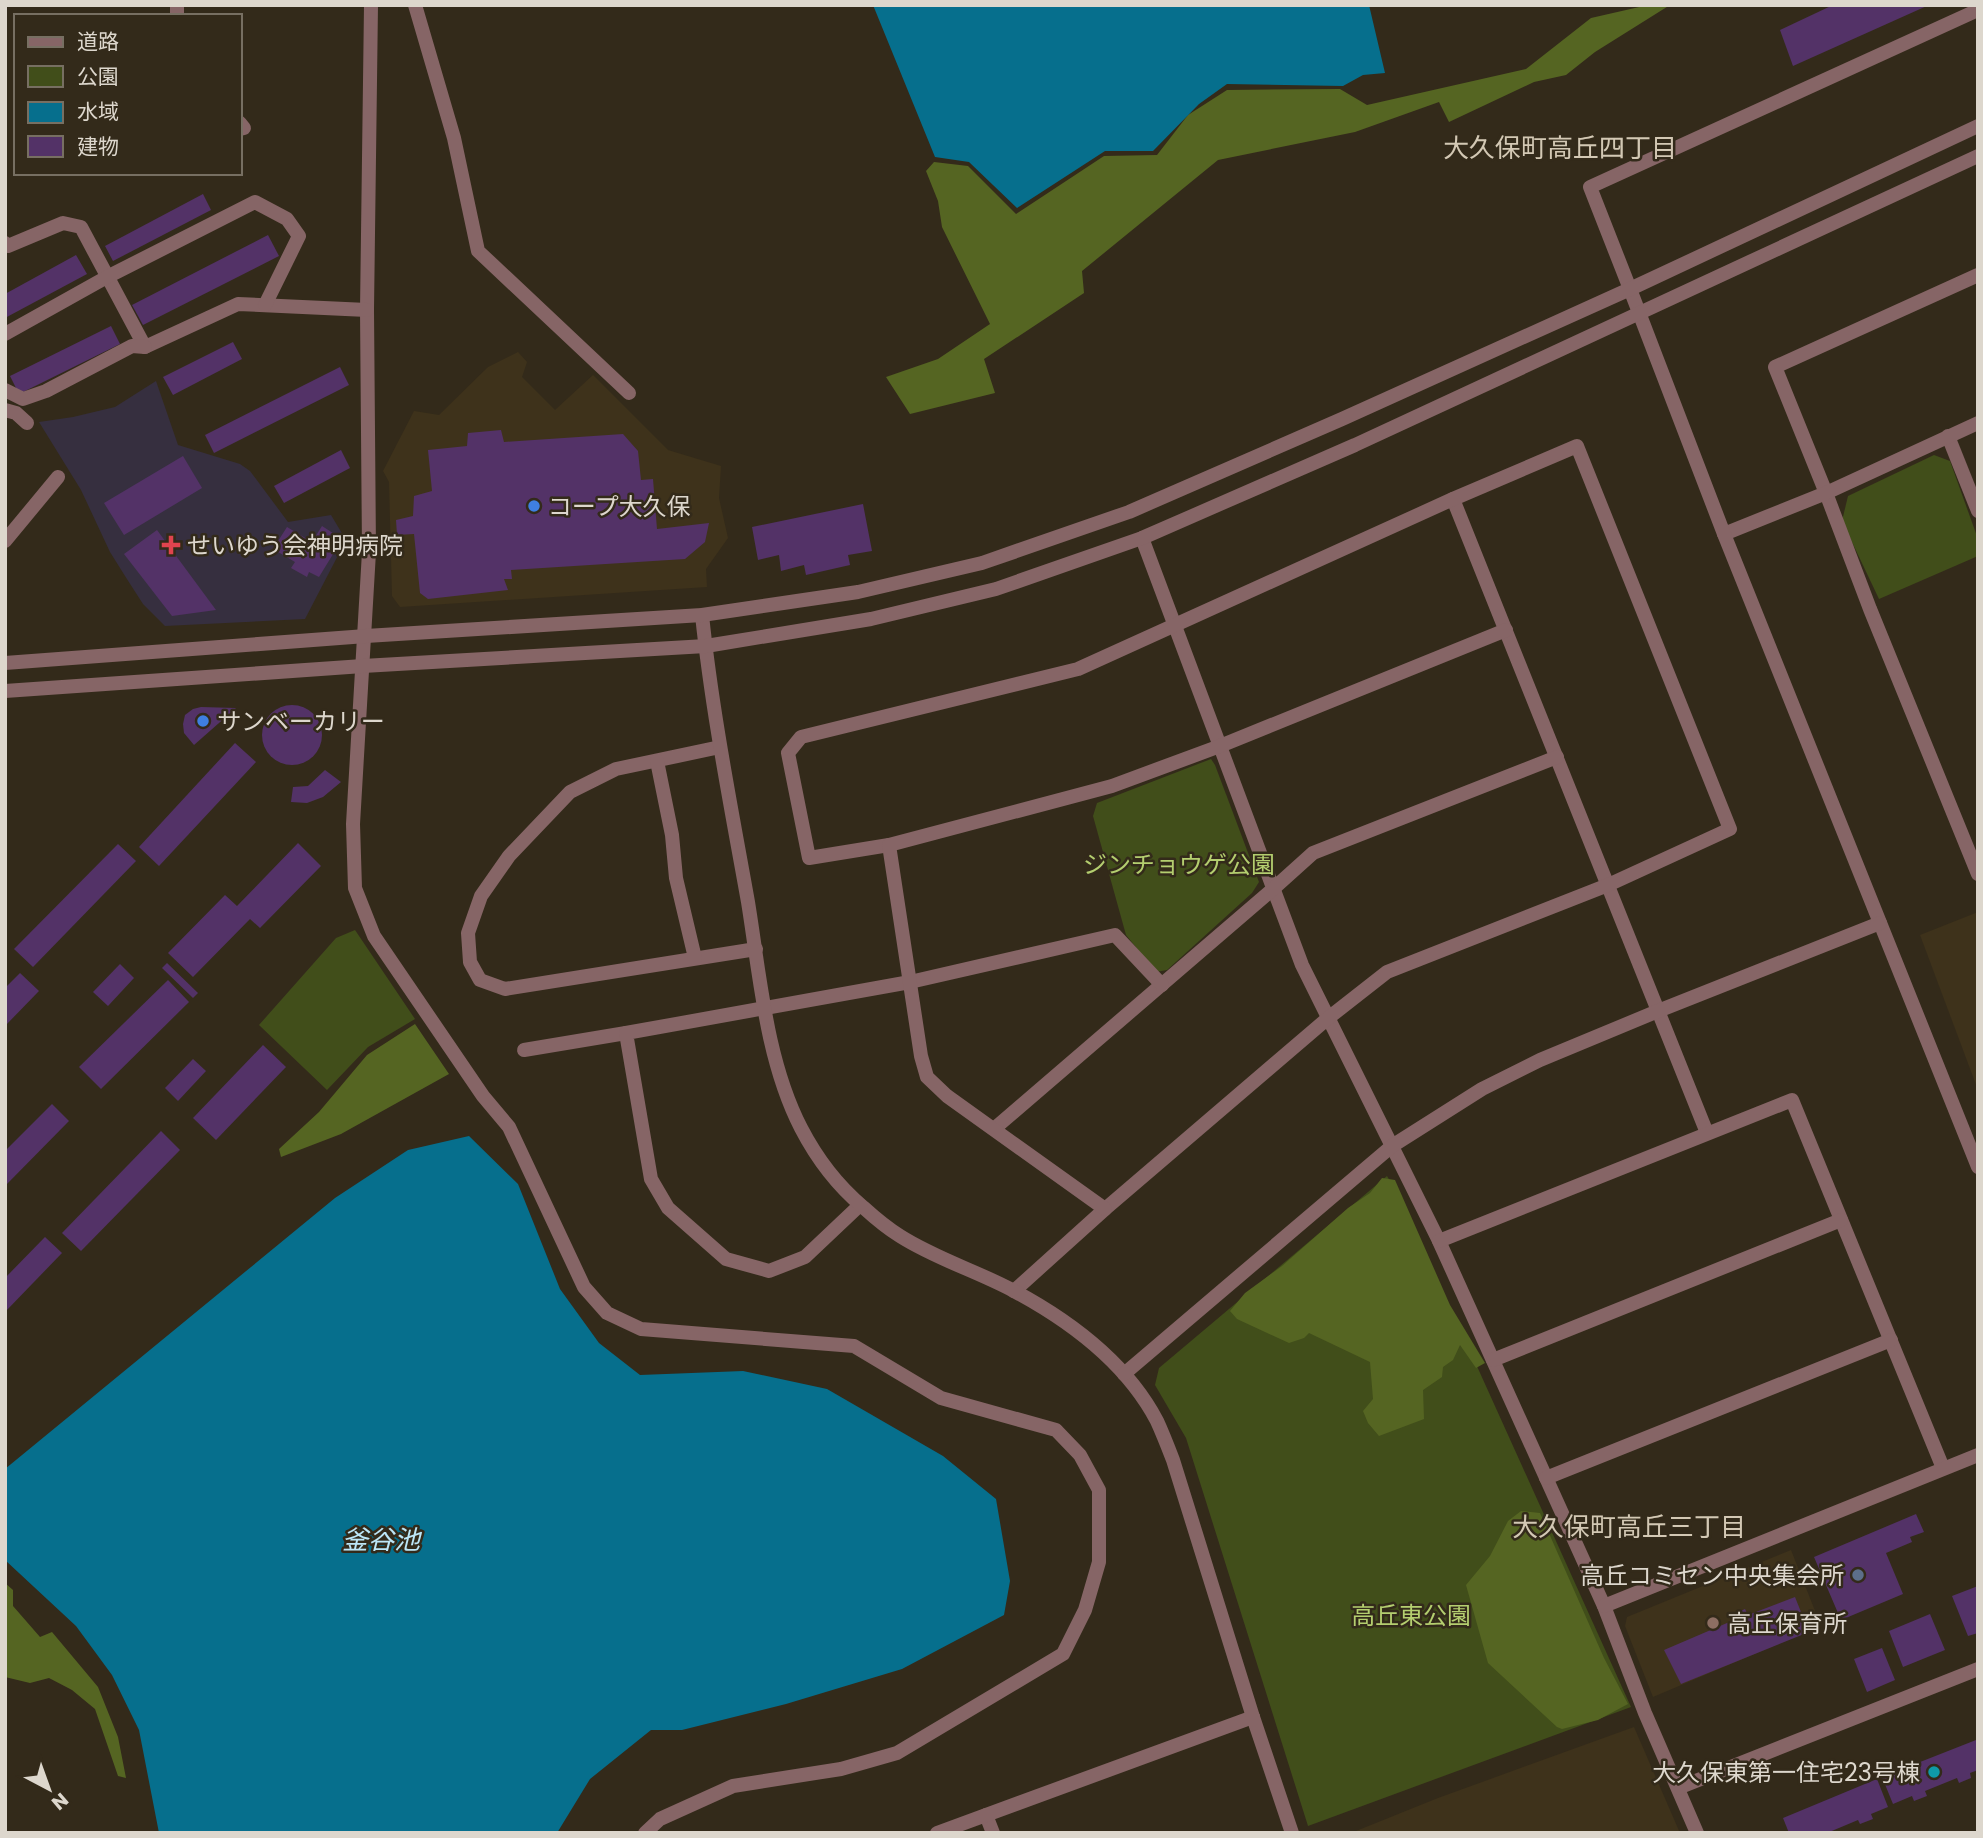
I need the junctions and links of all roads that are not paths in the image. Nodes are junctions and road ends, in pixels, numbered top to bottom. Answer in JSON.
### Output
{"nodes":[{"id":1,"x":371,"y":5,"type":"edge"},
{"id":2,"x":415,"y":5,"type":"edge"},
{"id":3,"x":1978,"y":10,"type":"edge"},
{"id":4,"x":1978,"y":127,"type":"edge"},
{"id":5,"x":1978,"y":156,"type":"edge"},
{"id":6,"x":6,"y":246,"type":"edge"},
{"id":7,"x":1978,"y":275,"type":"edge"},
{"id":8,"x":107,"y":277,"type":"junction"},
{"id":9,"x":1630,"y":289,"type":"junction"},
{"id":10,"x":265,"y":305,"type":"junction"},
{"id":11,"x":367,"y":310,"type":"junction"},
{"id":12,"x":1639,"y":313,"type":"junction"},
{"id":13,"x":5,"y":334,"type":"edge"},
{"id":14,"x":145,"y":347,"type":"junction"},
{"id":15,"x":5,"y":390,"type":"edge"},
{"id":16,"x":629,"y":393,"type":"dead end"},
{"id":17,"x":5,"y":410,"type":"edge"},
{"id":18,"x":27,"y":423,"type":"dead end"},
{"id":19,"x":1978,"y":424,"type":"edge"},
{"id":20,"x":1948,"y":436,"type":"junction"},
{"id":21,"x":58,"y":477,"type":"dead end"},
{"id":22,"x":1826,"y":493,"type":"junction"},
{"id":23,"x":1453,"y":499,"type":"junction"},
{"id":24,"x":1978,"y":511,"type":"edge"},
{"id":25,"x":7,"y":534,"type":"edge"},
{"id":26,"x":1724,"y":534,"type":"junction"},
{"id":27,"x":1142,"y":538,"type":"junction"},
{"id":28,"x":702,"y":615,"type":"junction"},
{"id":29,"x":1175,"y":625,"type":"junction"},
{"id":30,"x":1506,"y":630,"type":"junction"},
{"id":31,"x":366,"y":635,"type":"junction"},
{"id":32,"x":706,"y":646,"type":"junction"},
{"id":33,"x":5,"y":663,"type":"edge"},
{"id":34,"x":363,"y":666,"type":"junction"},
{"id":35,"x":5,"y":691,"type":"edge"},
{"id":36,"x":1220,"y":746,"type":"junction"},
{"id":37,"x":720,"y":747,"type":"junction"},
{"id":38,"x":1557,"y":757,"type":"junction"},
{"id":39,"x":657,"y":761,"type":"junction"},
{"id":40,"x":889,"y":845,"type":"junction"},
{"id":41,"x":1978,"y":874,"type":"edge"},
{"id":42,"x":1608,"y":885,"type":"junction"},
{"id":43,"x":1273,"y":889,"type":"junction"},
{"id":44,"x":1880,"y":923,"type":"junction"},
{"id":45,"x":756,"y":949,"type":"junction"},
{"id":46,"x":695,"y":958,"type":"junction"},
{"id":47,"x":910,"y":982,"type":"junction"},
{"id":48,"x":1162,"y":985,"type":"junction"},
{"id":49,"x":765,"y":1007,"type":"junction"},
{"id":50,"x":1658,"y":1011,"type":"junction"},
{"id":51,"x":1327,"y":1019,"type":"junction"},
{"id":52,"x":626,"y":1033,"type":"junction"},
{"id":53,"x":524,"y":1050,"type":"dead end"},
{"id":54,"x":995,"y":1128,"type":"junction"},
{"id":55,"x":1707,"y":1133,"type":"junction"},
{"id":56,"x":1392,"y":1146,"type":"junction"},
{"id":57,"x":1978,"y":1167,"type":"edge"},
{"id":58,"x":860,"y":1205,"type":"junction"},
{"id":59,"x":1105,"y":1209,"type":"junction"},
{"id":60,"x":1841,"y":1220,"type":"junction"},
{"id":61,"x":1439,"y":1241,"type":"junction"},
{"id":62,"x":1014,"y":1291,"type":"junction"},
{"id":63,"x":1891,"y":1340,"type":"junction"},
{"id":64,"x":1493,"y":1360,"type":"junction"},
{"id":65,"x":1124,"y":1374,"type":"junction"},
{"id":66,"x":1978,"y":1455,"type":"edge"},
{"id":67,"x":1943,"y":1468,"type":"junction"},
{"id":68,"x":1546,"y":1478,"type":"junction"},
{"id":69,"x":1604,"y":1606,"type":"junction"},
{"id":70,"x":1978,"y":1669,"type":"edge"},
{"id":71,"x":1253,"y":1717,"type":"junction"},
{"id":72,"x":1678,"y":1788,"type":"junction"},
{"id":73,"x":986,"y":1815,"type":"junction"},
{"id":74,"x":645,"y":1833,"type":"edge"},
{"id":75,"x":937,"y":1833,"type":"edge"},
{"id":76,"x":993,"y":1833,"type":"edge"},
{"id":77,"x":1292,"y":1833,"type":"edge"},
{"id":78,"x":1697,"y":1833,"type":"edge"}],
"edges":[{"from":1,"to":11,"type":"street"},
{"from":2,"to":16,"type":"street"},
{"from":3,"to":9,"type":"street"},
{"from":4,"to":9,"type":"street"},
{"from":5,"to":12,"type":"street"},
{"from":6,"to":8,"type":"street"},
{"from":7,"to":22,"type":"street"},
{"from":8,"to":10,"type":"street"},
{"from":8,"to":13,"type":"street"},
{"from":8,"to":14,"type":"street"},
{"from":9,"to":12,"type":"street"},
{"from":9,"to":28,"type":"street"},
{"from":10,"to":11,"type":"street"},
{"from":10,"to":14,"type":"street"},
{"from":11,"to":31,"type":"street"},
{"from":12,"to":26,"type":"street"},
{"from":12,"to":27,"type":"street"},
{"from":14,"to":15,"type":"street"},
{"from":17,"to":18,"type":"street"},
{"from":19,"to":20,"type":"street"},
{"from":20,"to":22,"type":"street"},
{"from":20,"to":24,"type":"street"},
{"from":21,"to":25,"type":"street"},
{"from":22,"to":26,"type":"street"},
{"from":22,"to":41,"type":"street"},
{"from":23,"to":29,"type":"street"},
{"from":23,"to":30,"type":"street"},
{"from":23,"to":42,"type":"street"},
{"from":26,"to":44,"type":"street"},
{"from":27,"to":29,"type":"street"},
{"from":27,"to":32,"type":"street"},
{"from":28,"to":31,"type":"street"},
{"from":28,"to":32,"type":"street"},
{"from":29,"to":36,"type":"street"},
{"from":29,"to":40,"type":"street"},
{"from":30,"to":36,"type":"street"},
{"from":30,"to":38,"type":"street"},
{"from":31,"to":33,"type":"street"},
{"from":31,"to":34,"type":"street"},
{"from":32,"to":34,"type":"street"},
{"from":32,"to":37,"type":"street"},
{"from":34,"to":35,"type":"street"},
{"from":34,"to":74,"type":"street"},
{"from":36,"to":40,"type":"street"},
{"from":36,"to":43,"type":"street"},
{"from":37,"to":39,"type":"street"},
{"from":37,"to":45,"type":"street"},
{"from":38,"to":42,"type":"street"},
{"from":38,"to":43,"type":"street"},
{"from":39,"to":46,"type":"street"},
{"from":39,"to":46,"type":"street"},
{"from":40,"to":47,"type":"street"},
{"from":42,"to":50,"type":"street"},
{"from":42,"to":51,"type":"street"},
{"from":43,"to":48,"type":"street"},
{"from":43,"to":51,"type":"street"},
{"from":44,"to":50,"type":"street"},
{"from":44,"to":57,"type":"street"},
{"from":45,"to":46,"type":"street"},
{"from":45,"to":49,"type":"street"},
{"from":47,"to":48,"type":"street"},
{"from":47,"to":49,"type":"street"},
{"from":47,"to":54,"type":"street"},
{"from":48,"to":54,"type":"street"},
{"from":49,"to":52,"type":"street"},
{"from":49,"to":58,"type":"street"},
{"from":50,"to":55,"type":"street"},
{"from":50,"to":56,"type":"street"},
{"from":51,"to":56,"type":"street"},
{"from":51,"to":59,"type":"street"},
{"from":52,"to":53,"type":"street"},
{"from":52,"to":58,"type":"street"},
{"from":54,"to":59,"type":"street"},
{"from":55,"to":60,"type":"street"},
{"from":55,"to":61,"type":"street"},
{"from":56,"to":61,"type":"street"},
{"from":56,"to":65,"type":"street"},
{"from":58,"to":62,"type":"street"},
{"from":59,"to":62,"type":"street"},
{"from":60,"to":63,"type":"street"},
{"from":60,"to":64,"type":"street"},
{"from":61,"to":64,"type":"street"},
{"from":62,"to":65,"type":"street"},
{"from":63,"to":67,"type":"street"},
{"from":63,"to":68,"type":"street"},
{"from":64,"to":68,"type":"street"},
{"from":65,"to":71,"type":"street"},
{"from":66,"to":67,"type":"street"},
{"from":67,"to":69,"type":"street"},
{"from":68,"to":69,"type":"street"},
{"from":69,"to":72,"type":"street"},
{"from":70,"to":72,"type":"street"},
{"from":71,"to":73,"type":"street"},
{"from":71,"to":77,"type":"street"},
{"from":72,"to":78,"type":"street"},
{"from":73,"to":75,"type":"street"},
{"from":73,"to":76,"type":"street"}]}
